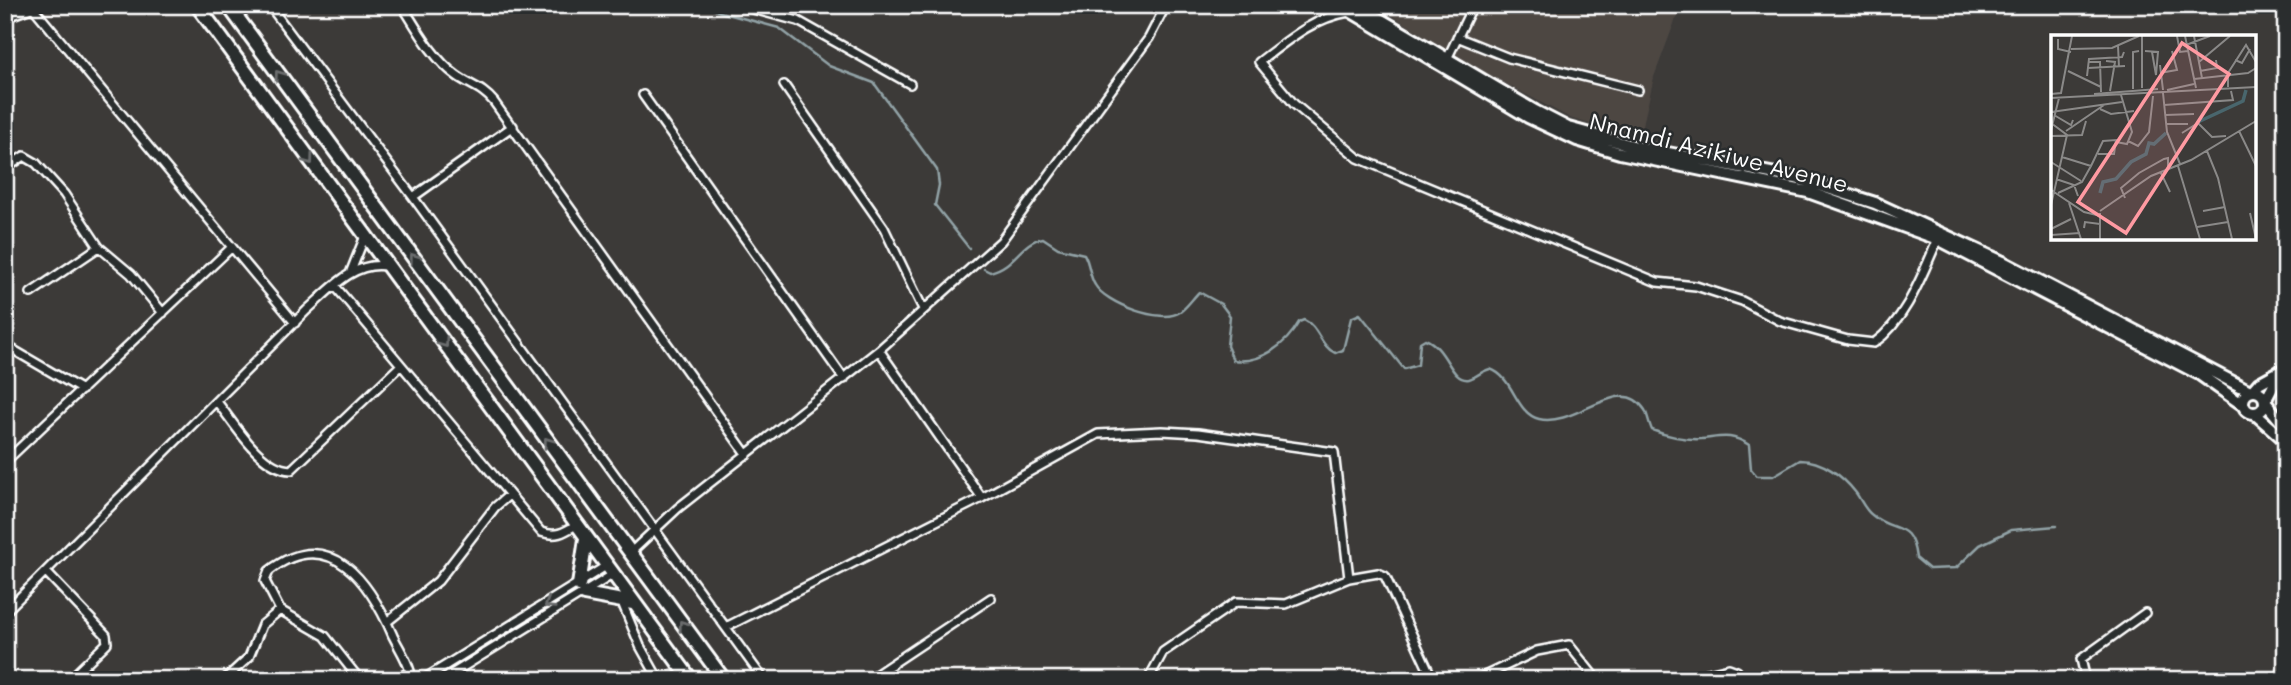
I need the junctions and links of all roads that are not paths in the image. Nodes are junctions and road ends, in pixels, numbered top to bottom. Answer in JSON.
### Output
{"nodes":[{"id":1,"x":197,"y":5,"type":"edge"},
{"id":2,"x":228,"y":5,"type":"edge"},
{"id":3,"x":269,"y":5,"type":"edge"},
{"id":4,"x":402,"y":5,"type":"edge"},
{"id":5,"x":738,"y":5,"type":"edge"},
{"id":6,"x":1166,"y":5,"type":"edge"},
{"id":7,"x":1474,"y":5,"type":"edge"},
{"id":8,"x":33,"y":6,"type":"edge"},
{"id":9,"x":1348,"y":7,"type":"edge"},
{"id":10,"x":5,"y":18,"type":"edge"},
{"id":11,"x":1457,"y":37,"type":"junction"},
{"id":12,"x":1447,"y":59,"type":"junction"},
{"id":13,"x":910,"y":84,"type":"dead end"},
{"id":14,"x":784,"y":85,"type":"dead end"},
{"id":15,"x":1638,"y":90,"type":"dead end"},
{"id":16,"x":643,"y":95,"type":"dead end"},
{"id":17,"x":513,"y":126,"type":"junction"},
{"id":18,"x":5,"y":169,"type":"edge"},
{"id":19,"x":413,"y":197,"type":"junction"},
{"id":20,"x":365,"y":236,"type":"junction"},
{"id":21,"x":1938,"y":239,"type":"junction"},
{"id":22,"x":100,"y":247,"type":"junction"},
{"id":23,"x":232,"y":247,"type":"junction"},
{"id":24,"x":386,"y":266,"type":"junction"},
{"id":25,"x":351,"y":271,"type":"junction"},
{"id":26,"x":335,"y":286,"type":"junction"},
{"id":27,"x":31,"y":293,"type":"dead end"},
{"id":28,"x":922,"y":309,"type":"junction"},
{"id":29,"x":163,"y":313,"type":"junction"},
{"id":30,"x":295,"y":323,"type":"junction"},
{"id":31,"x":5,"y":345,"type":"edge"},
{"id":32,"x":879,"y":350,"type":"junction"},
{"id":33,"x":401,"y":365,"type":"junction"},
{"id":34,"x":2284,"y":369,"type":"edge"},
{"id":35,"x":844,"y":379,"type":"junction"},
{"id":36,"x":82,"y":390,"type":"junction"},
{"id":37,"x":2251,"y":391,"type":"junction"},
{"id":38,"x":2265,"y":401,"type":"junction"},
{"id":39,"x":217,"y":402,"type":"junction"},
{"id":40,"x":2243,"y":405,"type":"junction"},
{"id":41,"x":2254,"y":413,"type":"junction"},
{"id":42,"x":2286,"y":427,"type":"edge"},
{"id":43,"x":2286,"y":441,"type":"edge"},
{"id":44,"x":747,"y":455,"type":"junction"},
{"id":45,"x":5,"y":462,"type":"edge"},
{"id":46,"x":509,"y":495,"type":"junction"},
{"id":47,"x":982,"y":498,"type":"junction"},
{"id":48,"x":576,"y":525,"type":"junction"},
{"id":49,"x":655,"y":530,"type":"junction"},
{"id":50,"x":586,"y":538,"type":"junction"},
{"id":51,"x":631,"y":552,"type":"junction"},
{"id":52,"x":609,"y":571,"type":"junction"},
{"id":53,"x":46,"y":572,"type":"junction"},
{"id":54,"x":1349,"y":578,"type":"junction"},
{"id":55,"x":581,"y":589,"type":"junction"},
{"id":56,"x":992,"y":598,"type":"dead end"},
{"id":57,"x":627,"y":601,"type":"junction"},
{"id":58,"x":280,"y":610,"type":"junction"},
{"id":59,"x":5,"y":612,"type":"edge"},
{"id":60,"x":2145,"y":612,"type":"dead end"},
{"id":61,"x":388,"y":621,"type":"junction"},
{"id":62,"x":726,"y":627,"type":"junction"},
{"id":63,"x":1482,"y":679,"type":"edge"},
{"id":64,"x":69,"y":680,"type":"edge"},
{"id":65,"x":225,"y":680,"type":"edge"},
{"id":66,"x":360,"y":680,"type":"edge"},
{"id":67,"x":397,"y":680,"type":"edge"},
{"id":68,"x":422,"y":680,"type":"edge"},
{"id":69,"x":442,"y":680,"type":"edge"},
{"id":70,"x":659,"y":680,"type":"edge"},
{"id":71,"x":691,"y":680,"type":"edge"},
{"id":72,"x":724,"y":680,"type":"edge"},
{"id":73,"x":764,"y":680,"type":"edge"},
{"id":74,"x":868,"y":680,"type":"edge"},
{"id":75,"x":1148,"y":680,"type":"edge"},
{"id":76,"x":1433,"y":680,"type":"edge"},
{"id":77,"x":1597,"y":680,"type":"edge"},
{"id":78,"x":1678,"y":680,"type":"edge"},
{"id":79,"x":1741,"y":680,"type":"edge"},
{"id":80,"x":2086,"y":680,"type":"edge"}],
"edges":[{"from":1,"to":20,"type":"highway","one_way":true},
{"from":51,"to":2,"type":"highway","one_way":true},
{"from":3,"to":19,"type":"street"},
{"from":4,"to":17,"type":"street"},
{"from":5,"to":13,"type":"street"},
{"from":6,"to":28,"type":"street"},
{"from":7,"to":11,"type":"street"},
{"from":8,"to":10,"type":"street"},
{"from":8,"to":23,"type":"street"},
{"from":9,"to":12,"type":"main road","name":"Nnamdi Azikiwe Avenue"},
{"from":9,"to":21,"type":"main road","name":"Nnamdi Azikiwe Avenue"},
{"from":9,"to":21,"type":"street"},
{"from":11,"to":12,"type":"street"},
{"from":11,"to":15,"type":"street"},
{"from":12,"to":37,"type":"main road","name":"Nnamdi Azikiwe Avenue"},
{"from":14,"to":28,"type":"street"},
{"from":16,"to":35,"type":"street"},
{"from":17,"to":19,"type":"street"},
{"from":17,"to":44,"type":"street"},
{"from":18,"to":22,"type":"street"},
{"from":19,"to":49,"type":"street"},
{"from":20,"to":24,"type":"highway"},
{"from":20,"to":25,"type":"street"},
{"from":21,"to":40,"type":"main road","name":"Nnamdi Azikiwe Avenue"},
{"from":22,"to":27,"type":"street"},
{"from":22,"to":29,"type":"street"},
{"from":23,"to":29,"type":"street"},
{"from":23,"to":30,"type":"street"},
{"from":24,"to":25,"type":"street"},
{"from":24,"to":48,"type":"highway","one_way":true},
{"from":25,"to":26,"type":"street"},
{"from":26,"to":30,"type":"street"},
{"from":26,"to":33,"type":"street"},
{"from":28,"to":32,"type":"street"},
{"from":29,"to":36,"type":"street"},
{"from":30,"to":39,"type":"street"},
{"from":31,"to":36,"type":"street"},
{"from":32,"to":35,"type":"street"},
{"from":32,"to":47,"type":"street"},
{"from":33,"to":39,"type":"street"},
{"from":33,"to":46,"type":"street"},
{"from":34,"to":37,"type":"main road"},
{"from":34,"to":38,"type":"main road"},
{"from":35,"to":44,"type":"street"},
{"from":36,"to":45,"type":"street"},
{"from":37,"to":38,"type":"main road"},
{"from":37,"to":40,"type":"main road"},
{"from":38,"to":41,"type":"main road"},
{"from":38,"to":42,"type":"main road"},
{"from":39,"to":53,"type":"street"},
{"from":40,"to":41,"type":"main road"},
{"from":41,"to":43,"type":"main road"},
{"from":44,"to":49,"type":"street"},
{"from":46,"to":48,"type":"street"},
{"from":46,"to":61,"type":"street"},
{"from":47,"to":54,"type":"street"},
{"from":47,"to":62,"type":"street"},
{"from":48,"to":50,"type":"highway"},
{"from":49,"to":51,"type":"street"},
{"from":49,"to":62,"type":"street"},
{"from":50,"to":52,"type":"highway"},
{"from":50,"to":55,"type":"highway"},
{"from":72,"to":51,"type":"highway","one_way":true},
{"from":52,"to":55,"type":"street"},
{"from":52,"to":57,"type":"highway"},
{"from":53,"to":59,"type":"street"},
{"from":53,"to":64,"type":"street"},
{"from":54,"to":75,"type":"street"},
{"from":54,"to":76,"type":"street"},
{"from":55,"to":57,"type":"highway"},
{"from":55,"to":68,"type":"street","one_way":true},
{"from":55,"to":69,"type":"street"},
{"from":56,"to":74,"type":"street"},
{"from":57,"to":70,"type":"street"},
{"from":57,"to":71,"type":"highway"},
{"from":58,"to":61,"type":"street"},
{"from":58,"to":65,"type":"street"},
{"from":58,"to":66,"type":"street"},
{"from":60,"to":80,"type":"street"},
{"from":61,"to":67,"type":"street"},
{"from":62,"to":73,"type":"street"},
{"from":63,"to":77,"type":"street"},
{"from":78,"to":79,"type":"street"}]}
